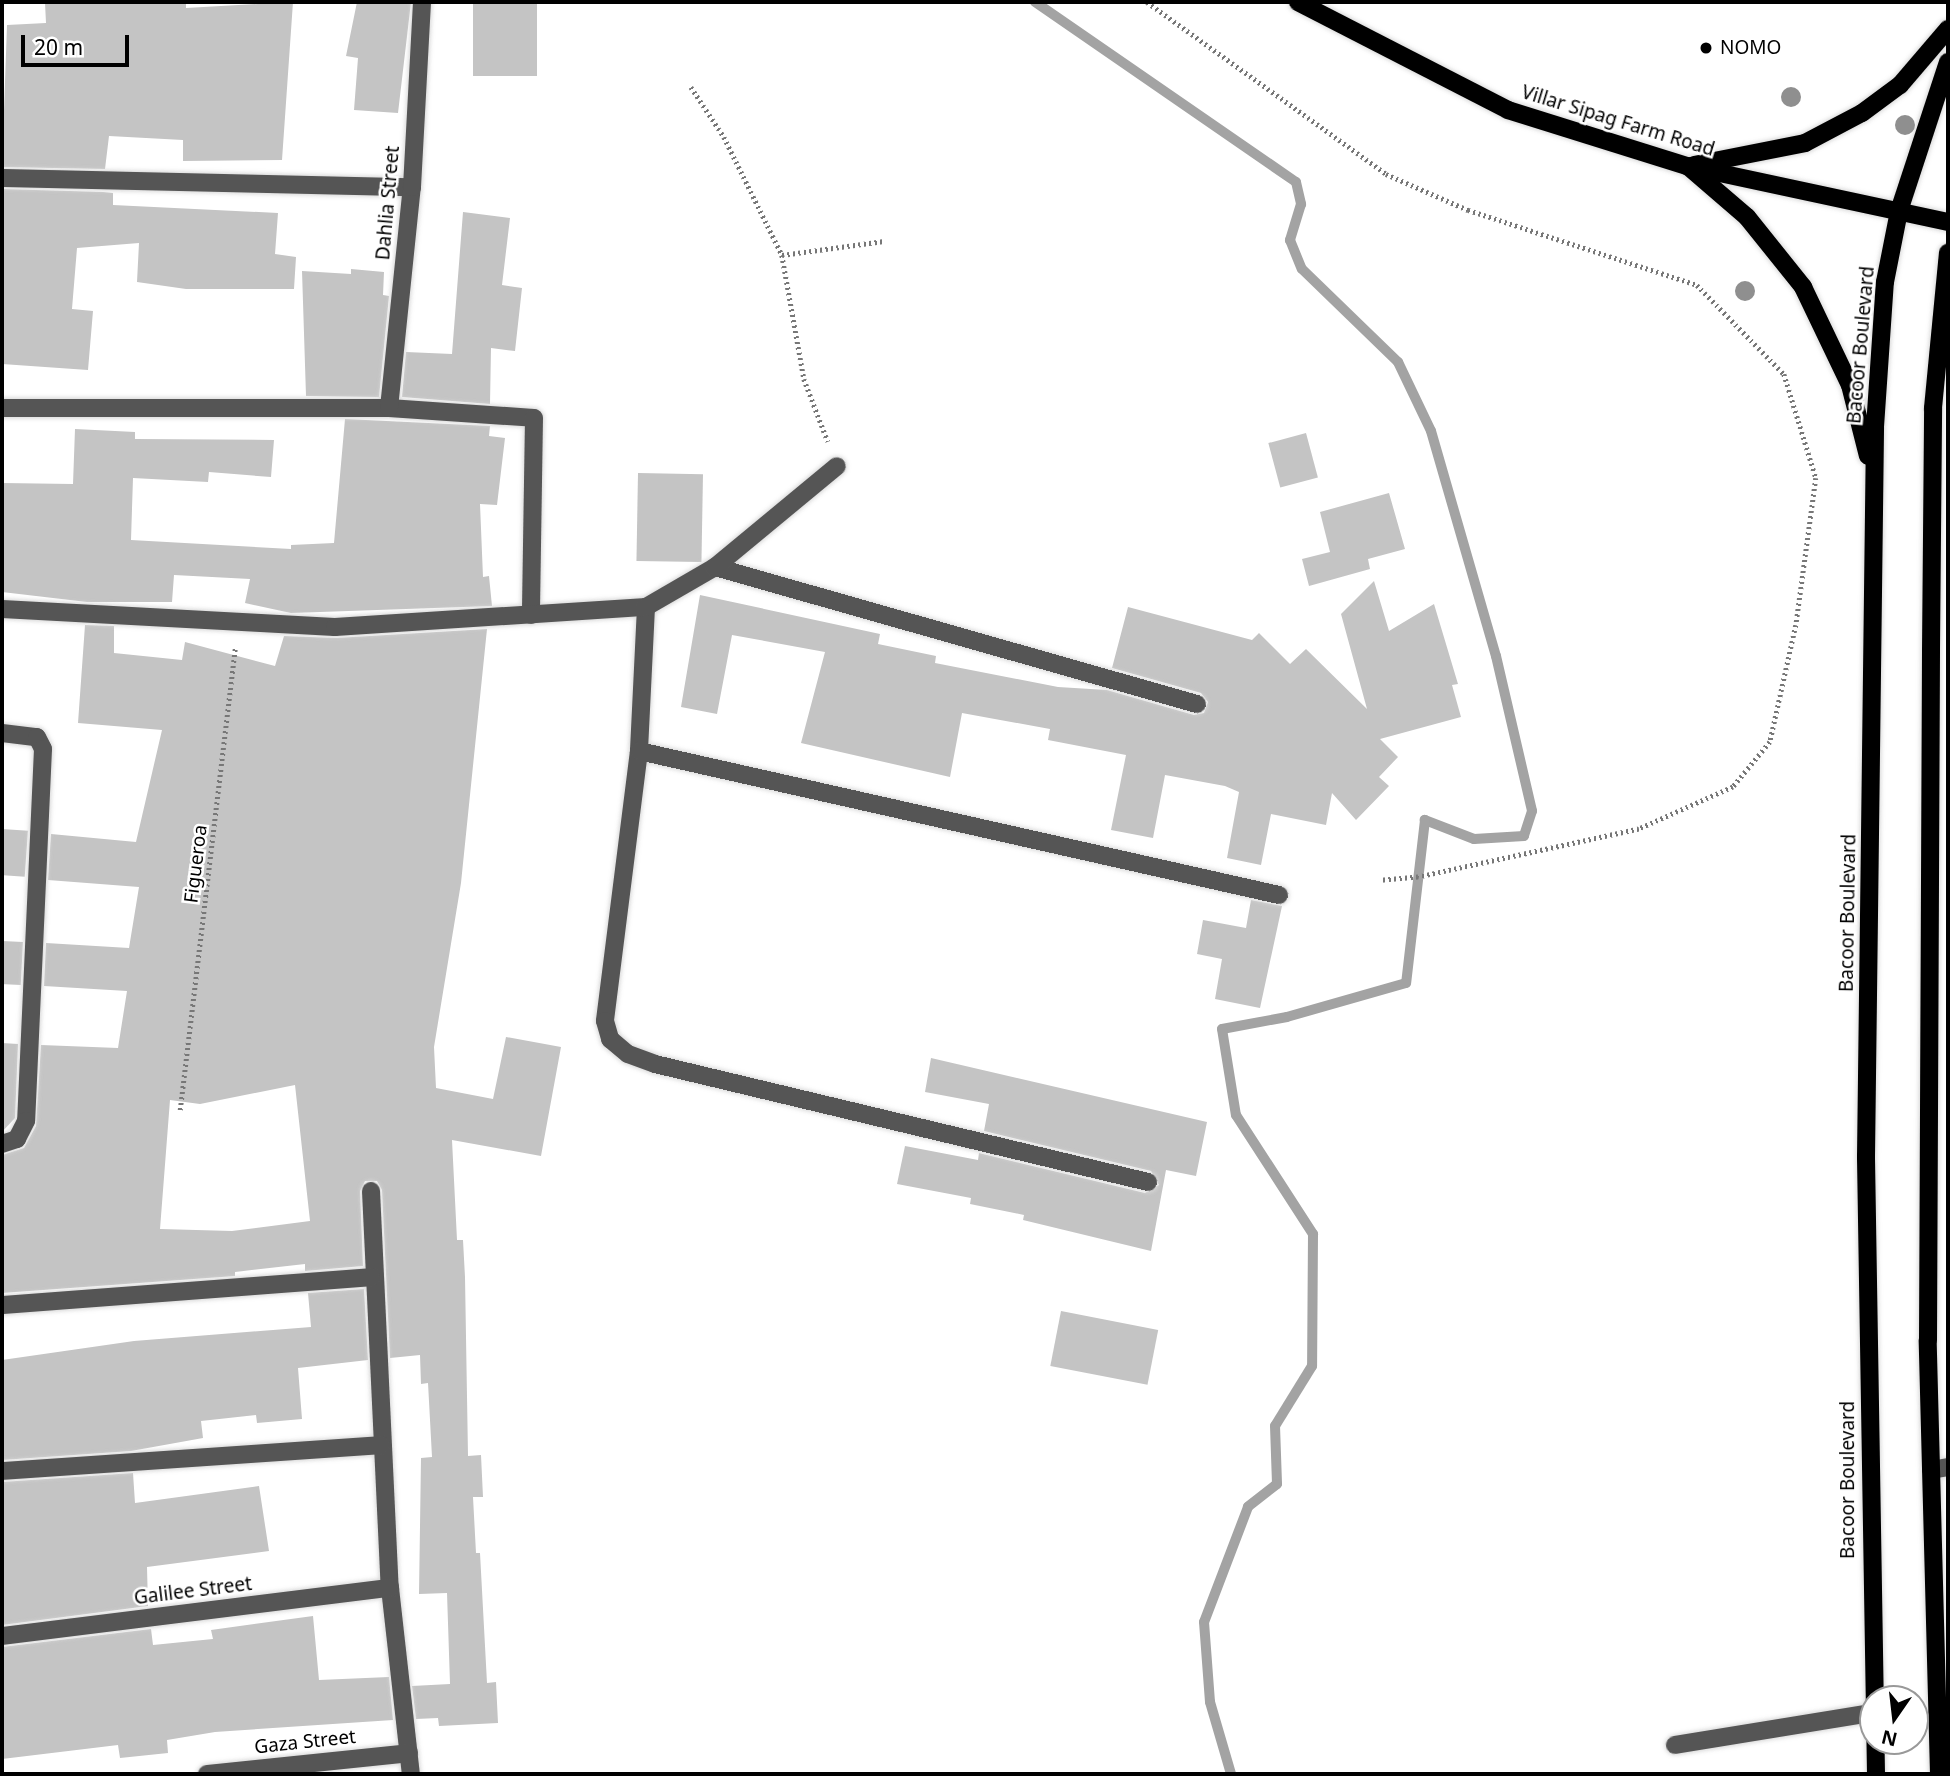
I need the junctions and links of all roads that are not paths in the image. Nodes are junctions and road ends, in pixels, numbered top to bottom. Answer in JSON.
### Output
{"nodes":[{"id":1,"x":422,"y":2,"type":"edge"},
{"id":2,"x":1298,"y":2,"type":"edge"},
{"id":3,"x":1948,"y":29,"type":"edge"},
{"id":4,"x":1948,"y":62,"type":"edge"},
{"id":5,"x":1687,"y":166,"type":"junction"},
{"id":6,"x":2,"y":178,"type":"edge"},
{"id":7,"x":412,"y":187,"type":"junction"},
{"id":8,"x":1899,"y":211,"type":"junction"},
{"id":9,"x":1948,"y":222,"type":"edge"},
{"id":10,"x":1948,"y":253,"type":"edge"},
{"id":11,"x":2,"y":408,"type":"edge"},
{"id":12,"x":390,"y":408,"type":"junction"},
{"id":13,"x":837,"y":466,"type":"road end"},
{"id":14,"x":1873,"y":476,"type":"junction"},
{"id":15,"x":715,"y":567,"type":"junction"},
{"id":16,"x":646,"y":607,"type":"junction"},
{"id":17,"x":2,"y":609,"type":"edge"},
{"id":18,"x":531,"y":615,"type":"junction"},
{"id":19,"x":1197,"y":704,"type":"dead end"},
{"id":20,"x":2,"y":733,"type":"edge"},
{"id":21,"x":639,"y":751,"type":"junction"},
{"id":22,"x":1279,"y":895,"type":"dead end"},
{"id":23,"x":9,"y":1142,"type":"edge"},
{"id":24,"x":1148,"y":1182,"type":"dead end"},
{"id":25,"x":371,"y":1191,"type":"dead end"},
{"id":26,"x":371,"y":1277,"type":"junction"},
{"id":27,"x":2,"y":1305,"type":"edge"},
{"id":28,"x":381,"y":1445,"type":"junction"},
{"id":29,"x":1940,"y":1468,"type":"edge"},
{"id":30,"x":2,"y":1471,"type":"edge"},
{"id":31,"x":390,"y":1588,"type":"junction"},
{"id":32,"x":2,"y":1636,"type":"edge"},
{"id":33,"x":1871,"y":1685,"type":"edge"},
{"id":34,"x":1859,"y":1715,"type":"edge"},
{"id":35,"x":1675,"y":1745,"type":"dead end"},
{"id":36,"x":409,"y":1753,"type":"junction"},
{"id":37,"x":1874,"y":1755,"type":"edge"},
{"id":38,"x":206,"y":1774,"type":"edge"},
{"id":39,"x":411,"y":1774,"type":"edge"},
{"id":40,"x":1875,"y":1774,"type":"edge"},
{"id":41,"x":1939,"y":1774,"type":"edge"}],
"edges":[{"from":1,"to":7,"type":"street","name":"Dahlia Street"},
{"from":2,"to":5,"type":"main road","name":"Villar Sipag Farm Road"},
{"from":3,"to":5,"type":"main road"},
{"from":4,"to":8,"type":"main road","name":"Bacoor Boulevard"},
{"from":5,"to":8,"type":"main road","name":"Villar Sipag Farm Road"},
{"from":5,"to":14,"type":"main road"},
{"from":6,"to":7,"type":"street"},
{"from":7,"to":12,"type":"street","name":"Dahlia Street"},
{"from":8,"to":9,"type":"main road","name":"Villar Sipag Farm Road"},
{"from":8,"to":14,"type":"main road","name":"Bacoor Boulevard"},
{"from":10,"to":29,"type":"main road"},
{"from":11,"to":12,"type":"street"},
{"from":12,"to":18,"type":"street"},
{"from":13,"to":15,"type":"street"},
{"from":14,"to":33,"type":"main road","name":"Bacoor Boulevard"},
{"from":15,"to":16,"type":"street"},
{"from":15,"to":19,"type":"street"},
{"from":16,"to":18,"type":"street"},
{"from":16,"to":21,"type":"street"},
{"from":17,"to":18,"type":"street"},
{"from":20,"to":23,"type":"street"},
{"from":21,"to":22,"type":"street"},
{"from":21,"to":24,"type":"street"},
{"from":25,"to":26,"type":"street"},
{"from":26,"to":27,"type":"street"},
{"from":26,"to":28,"type":"street"},
{"from":28,"to":30,"type":"street"},
{"from":28,"to":31,"type":"street"},
{"from":29,"to":41,"type":"main road"},
{"from":31,"to":32,"type":"street","name":"Galilee Street"},
{"from":31,"to":36,"type":"street"},
{"from":34,"to":35,"type":"street"},
{"from":36,"to":38,"type":"street","name":"Gaza Street"},
{"from":36,"to":39,"type":"street"},
{"from":37,"to":40,"type":"main road","name":"Bacoor Boulevard"}]}
